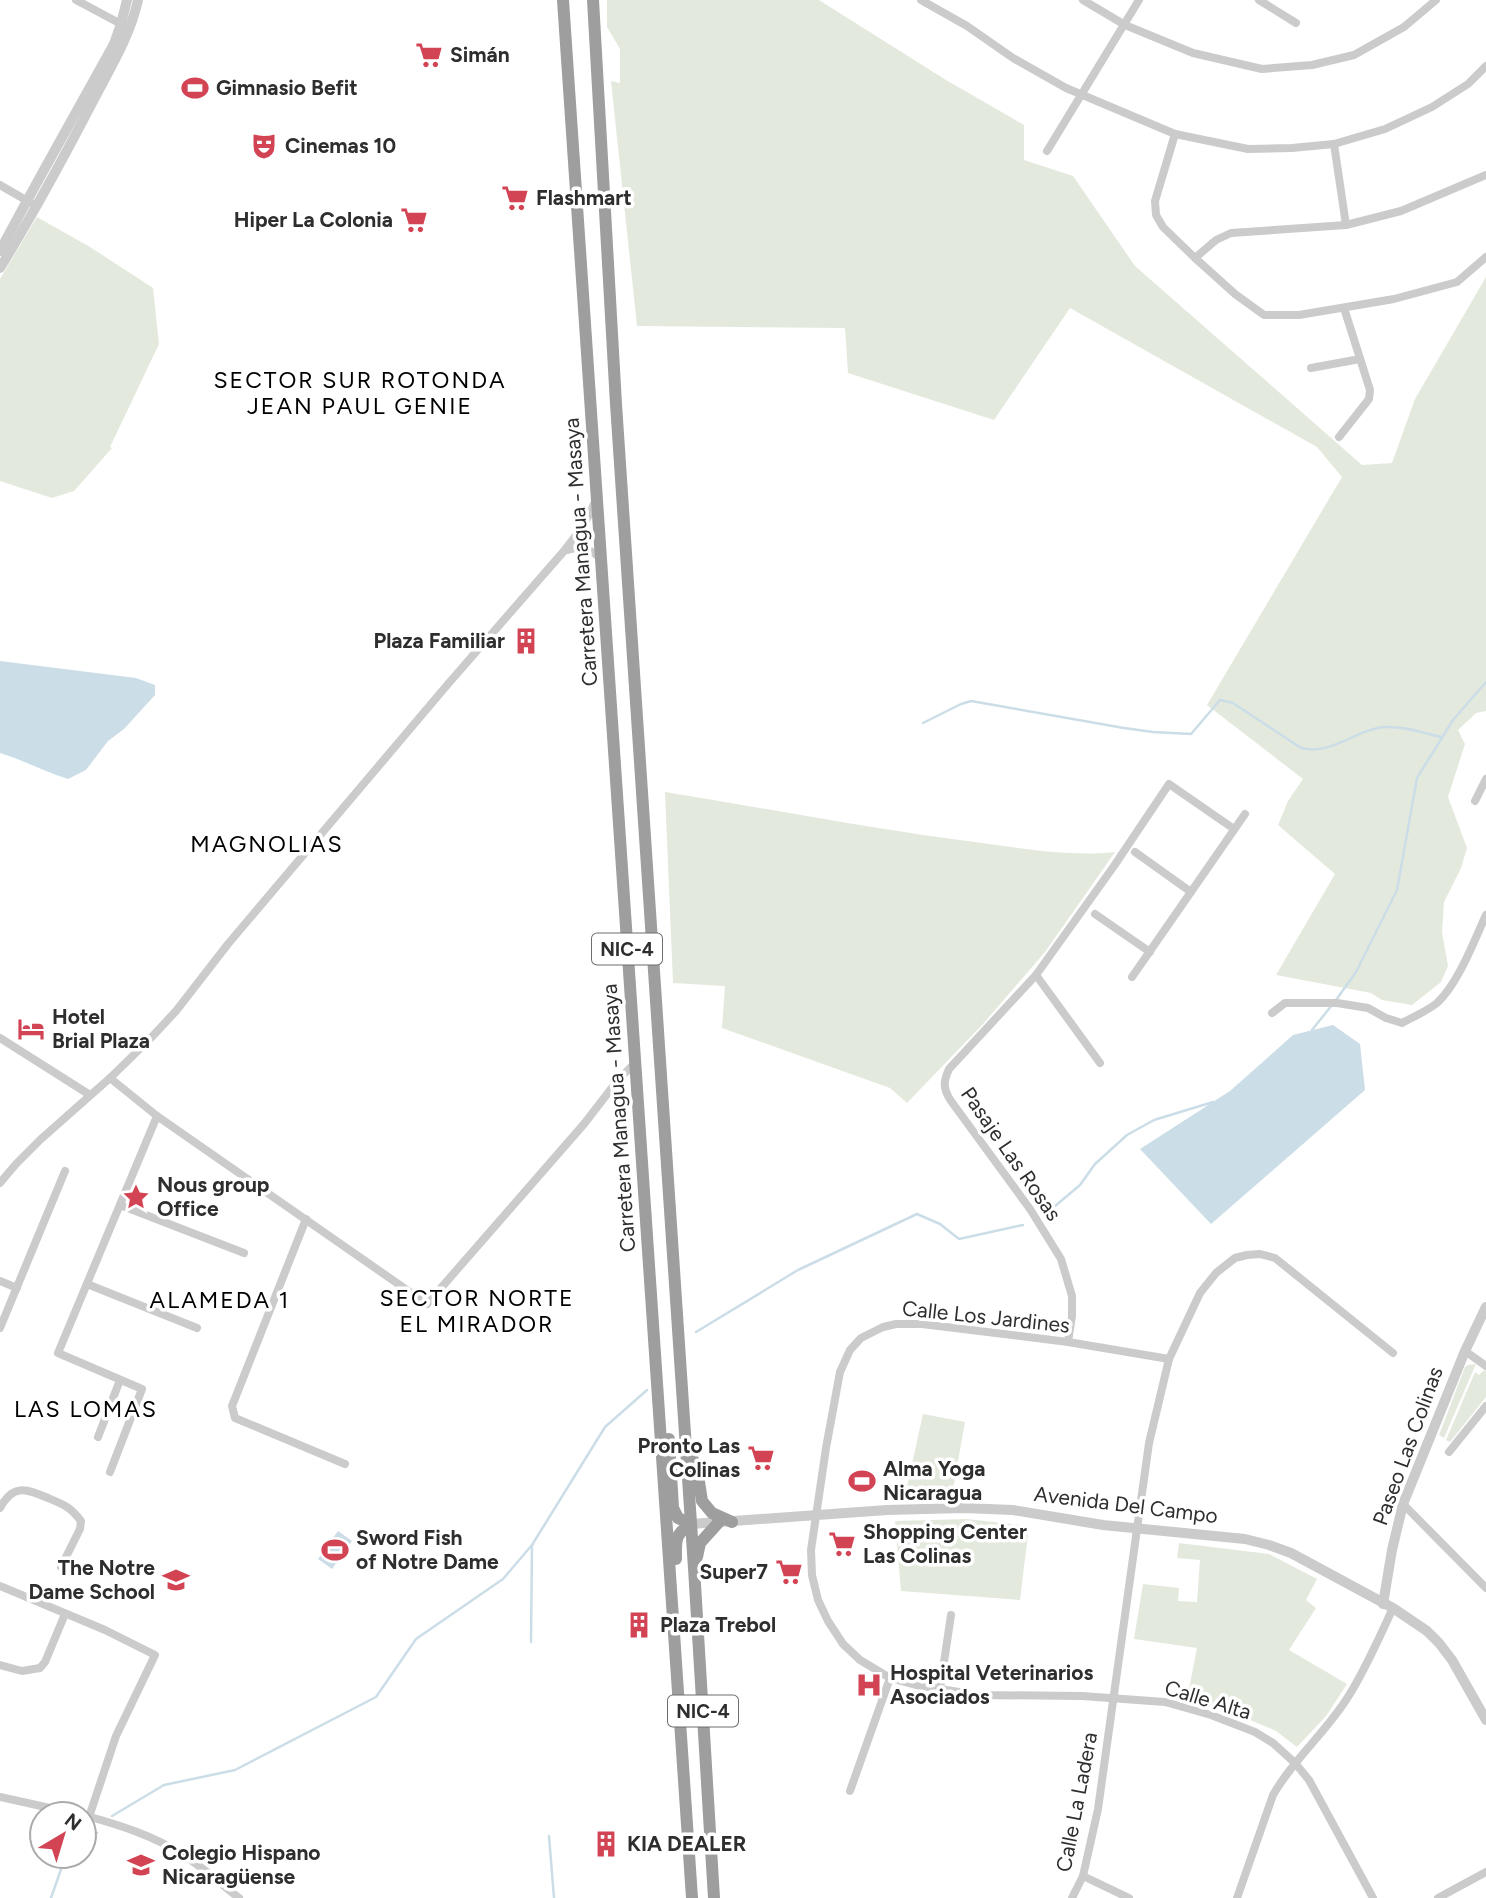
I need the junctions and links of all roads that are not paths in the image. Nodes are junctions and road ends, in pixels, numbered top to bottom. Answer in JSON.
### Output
{"nodes":[{"id":1,"x":76,"y":0,"type":"edge"},
{"id":2,"x":127,"y":0,"type":"edge"},
{"id":3,"x":138,"y":0,"type":"edge"},
{"id":4,"x":563,"y":0,"type":"edge"},
{"id":5,"x":593,"y":0,"type":"edge"},
{"id":6,"x":921,"y":0,"type":"edge"},
{"id":7,"x":1083,"y":0,"type":"edge"},
{"id":8,"x":1139,"y":0,"type":"edge"},
{"id":9,"x":1259,"y":0,"type":"edge"},
{"id":10,"x":1436,"y":0,"type":"edge"},
{"id":11,"x":1296,"y":23,"type":"dead end"},
{"id":12,"x":121,"y":24,"type":"junction"},
{"id":13,"x":1125,"y":25,"type":"junction"},
{"id":14,"x":1486,"y":66,"type":"edge"},
{"id":15,"x":1080,"y":94,"type":"junction"},
{"id":16,"x":1175,"y":134,"type":"junction"},
{"id":17,"x":1334,"y":144,"type":"junction"},
{"id":18,"x":1047,"y":150,"type":"dead end"},
{"id":19,"x":50,"y":161,"type":"junction"},
{"id":20,"x":1486,"y":175,"type":"edge"},
{"id":21,"x":0,"y":185,"type":"edge"},
{"id":22,"x":27,"y":201,"type":"junction"},
{"id":23,"x":37,"y":207,"type":"junction"},
{"id":24,"x":1346,"y":225,"type":"junction"},
{"id":25,"x":0,"y":251,"type":"edge"},
{"id":26,"x":1486,"y":257,"type":"edge"},
{"id":27,"x":1195,"y":258,"type":"junction"},
{"id":28,"x":0,"y":268,"type":"edge"},
{"id":29,"x":1344,"y":308,"type":"junction"},
{"id":30,"x":1360,"y":359,"type":"junction"},
{"id":31,"x":1311,"y":368,"type":"dead end"},
{"id":32,"x":1339,"y":437,"type":"dead end"},
{"id":33,"x":597,"y":496,"type":"junction"},
{"id":34,"x":564,"y":551,"type":"junction"},
{"id":35,"x":601,"y":558,"type":"junction"},
{"id":36,"x":1486,"y":779,"type":"edge"},
{"id":37,"x":1475,"y":801,"type":"dead end"},
{"id":38,"x":1245,"y":814,"type":"dead end"},
{"id":39,"x":1234,"y":829,"type":"junction"},
{"id":40,"x":1135,"y":852,"type":"dead end"},
{"id":41,"x":1191,"y":892,"type":"junction"},
{"id":42,"x":1095,"y":914,"type":"dead end"},
{"id":43,"x":1486,"y":915,"type":"edge"},
{"id":44,"x":1150,"y":952,"type":"junction"},
{"id":45,"x":1036,"y":975,"type":"junction"},
{"id":46,"x":1132,"y":977,"type":"dead end"},
{"id":47,"x":1272,"y":1013,"type":"dead end"},
{"id":48,"x":0,"y":1038,"type":"edge"},
{"id":49,"x":635,"y":1063,"type":"junction"},
{"id":50,"x":1100,"y":1063,"type":"dead end"},
{"id":51,"x":110,"y":1078,"type":"junction"},
{"id":52,"x":90,"y":1095,"type":"junction"},
{"id":53,"x":157,"y":1116,"type":"junction"},
{"id":54,"x":65,"y":1171,"type":"dead end"},
{"id":55,"x":0,"y":1184,"type":"edge"},
{"id":56,"x":120,"y":1205,"type":"junction"},
{"id":57,"x":306,"y":1219,"type":"junction"},
{"id":58,"x":244,"y":1253,"type":"dead end"},
{"id":59,"x":0,"y":1281,"type":"edge"},
{"id":60,"x":87,"y":1284,"type":"junction"},
{"id":61,"x":17,"y":1288,"type":"junction"},
{"id":62,"x":1486,"y":1307,"type":"edge"},
{"id":63,"x":0,"y":1328,"type":"edge"},
{"id":64,"x":197,"y":1328,"type":"dead end"},
{"id":65,"x":1068,"y":1342,"type":"junction"},
{"id":66,"x":1465,"y":1350,"type":"junction"},
{"id":67,"x":1393,"y":1353,"type":"dead end"},
{"id":68,"x":1169,"y":1359,"type":"junction"},
{"id":69,"x":1486,"y":1366,"type":"edge"},
{"id":70,"x":120,"y":1380,"type":"junction"},
{"id":71,"x":1486,"y":1406,"type":"edge"},
{"id":72,"x":659,"y":1418,"type":"junction"},
{"id":73,"x":97,"y":1437,"type":"dead end"},
{"id":74,"x":685,"y":1444,"type":"junction"},
{"id":75,"x":1449,"y":1452,"type":"dead end"},
{"id":76,"x":345,"y":1464,"type":"dead end"},
{"id":77,"x":110,"y":1472,"type":"dead end"},
{"id":78,"x":1403,"y":1504,"type":"junction"},
{"id":79,"x":0,"y":1508,"type":"edge"},
{"id":80,"x":816,"y":1515,"type":"junction"},
{"id":81,"x":725,"y":1522,"type":"junction"},
{"id":82,"x":691,"y":1524,"type":"junction"},
{"id":83,"x":1138,"y":1529,"type":"junction"},
{"id":84,"x":61,"y":1567,"type":"dead end"},
{"id":85,"x":694,"y":1568,"type":"junction"},
{"id":86,"x":0,"y":1586,"type":"edge"},
{"id":87,"x":1486,"y":1588,"type":"edge"},
{"id":88,"x":1382,"y":1604,"type":"junction"},
{"id":89,"x":1393,"y":1608,"type":"junction"},
{"id":90,"x":65,"y":1614,"type":"junction"},
{"id":91,"x":951,"y":1615,"type":"dead end"},
{"id":92,"x":673,"y":1623,"type":"junction"},
{"id":93,"x":0,"y":1665,"type":"edge"},
{"id":94,"x":890,"y":1678,"type":"junction"},
{"id":95,"x":940,"y":1689,"type":"junction"},
{"id":96,"x":1113,"y":1698,"type":"junction"},
{"id":97,"x":1486,"y":1720,"type":"edge"},
{"id":98,"x":1295,"y":1763,"type":"junction"},
{"id":99,"x":850,"y":1791,"type":"dead end"},
{"id":100,"x":0,"y":1797,"type":"edge"},
{"id":101,"x":93,"y":1800,"type":"edge"},
{"id":102,"x":28,"y":1803,"type":"edge"},
{"id":103,"x":98,"y":1820,"type":"edge"},
{"id":104,"x":1486,"y":1872,"type":"edge"},
{"id":105,"x":1083,"y":1877,"type":"junction"},
{"id":106,"x":239,"y":1898,"type":"edge"},
{"id":107,"x":692,"y":1898,"type":"edge"},
{"id":108,"x":714,"y":1898,"type":"edge"},
{"id":109,"x":1072,"y":1898,"type":"edge"},
{"id":110,"x":1129,"y":1898,"type":"edge"},
{"id":111,"x":1237,"y":1898,"type":"edge"},
{"id":112,"x":1373,"y":1898,"type":"edge"},
{"id":113,"x":1438,"y":1898,"type":"edge"}],
"edges":[{"from":1,"to":12,"type":"street"},
{"from":2,"to":12,"type":"street"},
{"from":3,"to":23,"type":"street"},
{"from":4,"to":33,"type":"highway","name":"Carretera Managua - Masaya","number":"NIC-4"},
{"from":5,"to":74,"type":"highway","name":"Carretera Managua - Masaya","number":"NIC-4"},
{"from":6,"to":15,"type":"street"},
{"from":7,"to":13,"type":"street"},
{"from":8,"to":13,"type":"street"},
{"from":9,"to":11,"type":"street"},
{"from":10,"to":13,"type":"street"},
{"from":12,"to":19,"type":"street"},
{"from":13,"to":15,"type":"street"},
{"from":14,"to":17,"type":"street"},
{"from":15,"to":16,"type":"street"},
{"from":15,"to":18,"type":"street"},
{"from":16,"to":17,"type":"street"},
{"from":16,"to":27,"type":"street"},
{"from":17,"to":24,"type":"street"},
{"from":19,"to":22,"type":"street"},
{"from":19,"to":23,"type":"street"},
{"from":20,"to":24,"type":"street"},
{"from":21,"to":22,"type":"street"},
{"from":22,"to":23,"type":"street"},
{"from":22,"to":25,"type":"street"},
{"from":23,"to":28,"type":"street"},
{"from":24,"to":27,"type":"street"},
{"from":26,"to":29,"type":"street"},
{"from":27,"to":29,"type":"street"},
{"from":29,"to":30,"type":"street"},
{"from":30,"to":31,"type":"street"},
{"from":30,"to":32,"type":"street"},
{"from":33,"to":34,"type":"street"},
{"from":33,"to":35,"type":"highway","name":"Carretera Managua - Masaya","number":"NIC-4"},
{"from":34,"to":35,"type":"street"},
{"from":34,"to":51,"type":"street"},
{"from":35,"to":49,"type":"highway","name":"Carretera Managua - Masaya","number":"NIC-4"},
{"from":36,"to":37,"type":"street"},
{"from":38,"to":39,"type":"street"},
{"from":39,"to":41,"type":"street"},
{"from":39,"to":45,"type":"street"},
{"from":40,"to":41,"type":"street"},
{"from":41,"to":44,"type":"street"},
{"from":42,"to":44,"type":"street"},
{"from":43,"to":47,"type":"street"},
{"from":44,"to":46,"type":"street"},
{"from":45,"to":50,"type":"street"},
{"from":45,"to":65,"type":"street","name":"Pasaje Las Rosas"},
{"from":48,"to":52,"type":"street"},
{"from":49,"to":57,"type":"street"},
{"from":49,"to":72,"type":"highway","name":"Carretera Managua - Masaya","number":"NIC-4"},
{"from":51,"to":52,"type":"street"},
{"from":51,"to":53,"type":"street"},
{"from":52,"to":55,"type":"street"},
{"from":53,"to":56,"type":"street"},
{"from":53,"to":57,"type":"street"},
{"from":54,"to":61,"type":"street"},
{"from":56,"to":58,"type":"street"},
{"from":56,"to":60,"type":"street"},
{"from":57,"to":76,"type":"street"},
{"from":59,"to":61,"type":"street"},
{"from":60,"to":64,"type":"street"},
{"from":60,"to":70,"type":"street"},
{"from":61,"to":63,"type":"street"},
{"from":62,"to":66,"type":"street","name":"Paseo Las Colinas"},
{"from":65,"to":68,"type":"street","name":"Calle Los Jardines"},
{"from":65,"to":80,"type":"street","name":"Calle Los Jardines"},
{"from":66,"to":69,"type":"street"},
{"from":66,"to":78,"type":"street","name":"Paseo Las Colinas"},
{"from":67,"to":68,"type":"street","name":"Calle La Ladera"},
{"from":68,"to":83,"type":"street","name":"Calle La Ladera"},
{"from":70,"to":73,"type":"street"},
{"from":70,"to":77,"type":"street"},
{"from":71,"to":75,"type":"street"},
{"from":72,"to":82,"type":"highway"},
{"from":72,"to":92,"type":"highway","name":"Carretera Managua - Masaya","number":"NIC-4"},
{"from":74,"to":81,"type":"highway"},
{"from":74,"to":82,"type":"highway","name":"Carretera Managua - Masaya","number":"NIC-4"},
{"from":78,"to":87,"type":"street"},
{"from":78,"to":88,"type":"street","name":"Paseo Las Colinas"},
{"from":79,"to":84,"type":"street"},
{"from":80,"to":81,"type":"street","name":"Avenida Del Campo"},
{"from":80,"to":83,"type":"street","name":"Avenida Del Campo"},
{"from":80,"to":94,"type":"street","name":"Calle Alta"},
{"from":81,"to":82,"type":"street","name":"Avenida Del Campo"},
{"from":81,"to":85,"type":"highway"},
{"from":82,"to":85,"type":"highway","name":"Carretera Managua - Masaya","number":"NIC-4"},
{"from":82,"to":92,"type":"highway"},
{"from":83,"to":88,"type":"street","name":"Avenida Del Campo"},
{"from":83,"to":96,"type":"street","name":"Calle La Ladera"},
{"from":85,"to":108,"type":"highway","name":"Carretera Managua - Masaya","number":"NIC-4"},
{"from":86,"to":90,"type":"street"},
{"from":88,"to":89,"type":"street","name":"Avenida Del Campo"},
{"from":89,"to":97,"type":"street","name":"Avenida Del Campo"},
{"from":89,"to":98,"type":"street"},
{"from":90,"to":93,"type":"street"},
{"from":90,"to":101,"type":"street"},
{"from":91,"to":95,"type":"street"},
{"from":92,"to":107,"type":"highway","name":"Carretera Managua - Masaya","number":"NIC-4"},
{"from":94,"to":95,"type":"street","name":"Calle Alta"},
{"from":94,"to":99,"type":"street"},
{"from":95,"to":96,"type":"street","name":"Calle Alta"},
{"from":96,"to":98,"type":"street","name":"Calle Alta"},
{"from":96,"to":105,"type":"street","name":"Calle La Ladera"},
{"from":98,"to":111,"type":"street"},
{"from":98,"to":112,"type":"street","name":"Calle Alta"},
{"from":100,"to":102,"type":"street"},
{"from":103,"to":106,"type":"street"},
{"from":104,"to":113,"type":"street"},
{"from":105,"to":109,"type":"street","name":"Calle La Ladera"},
{"from":105,"to":110,"type":"street"}]}
